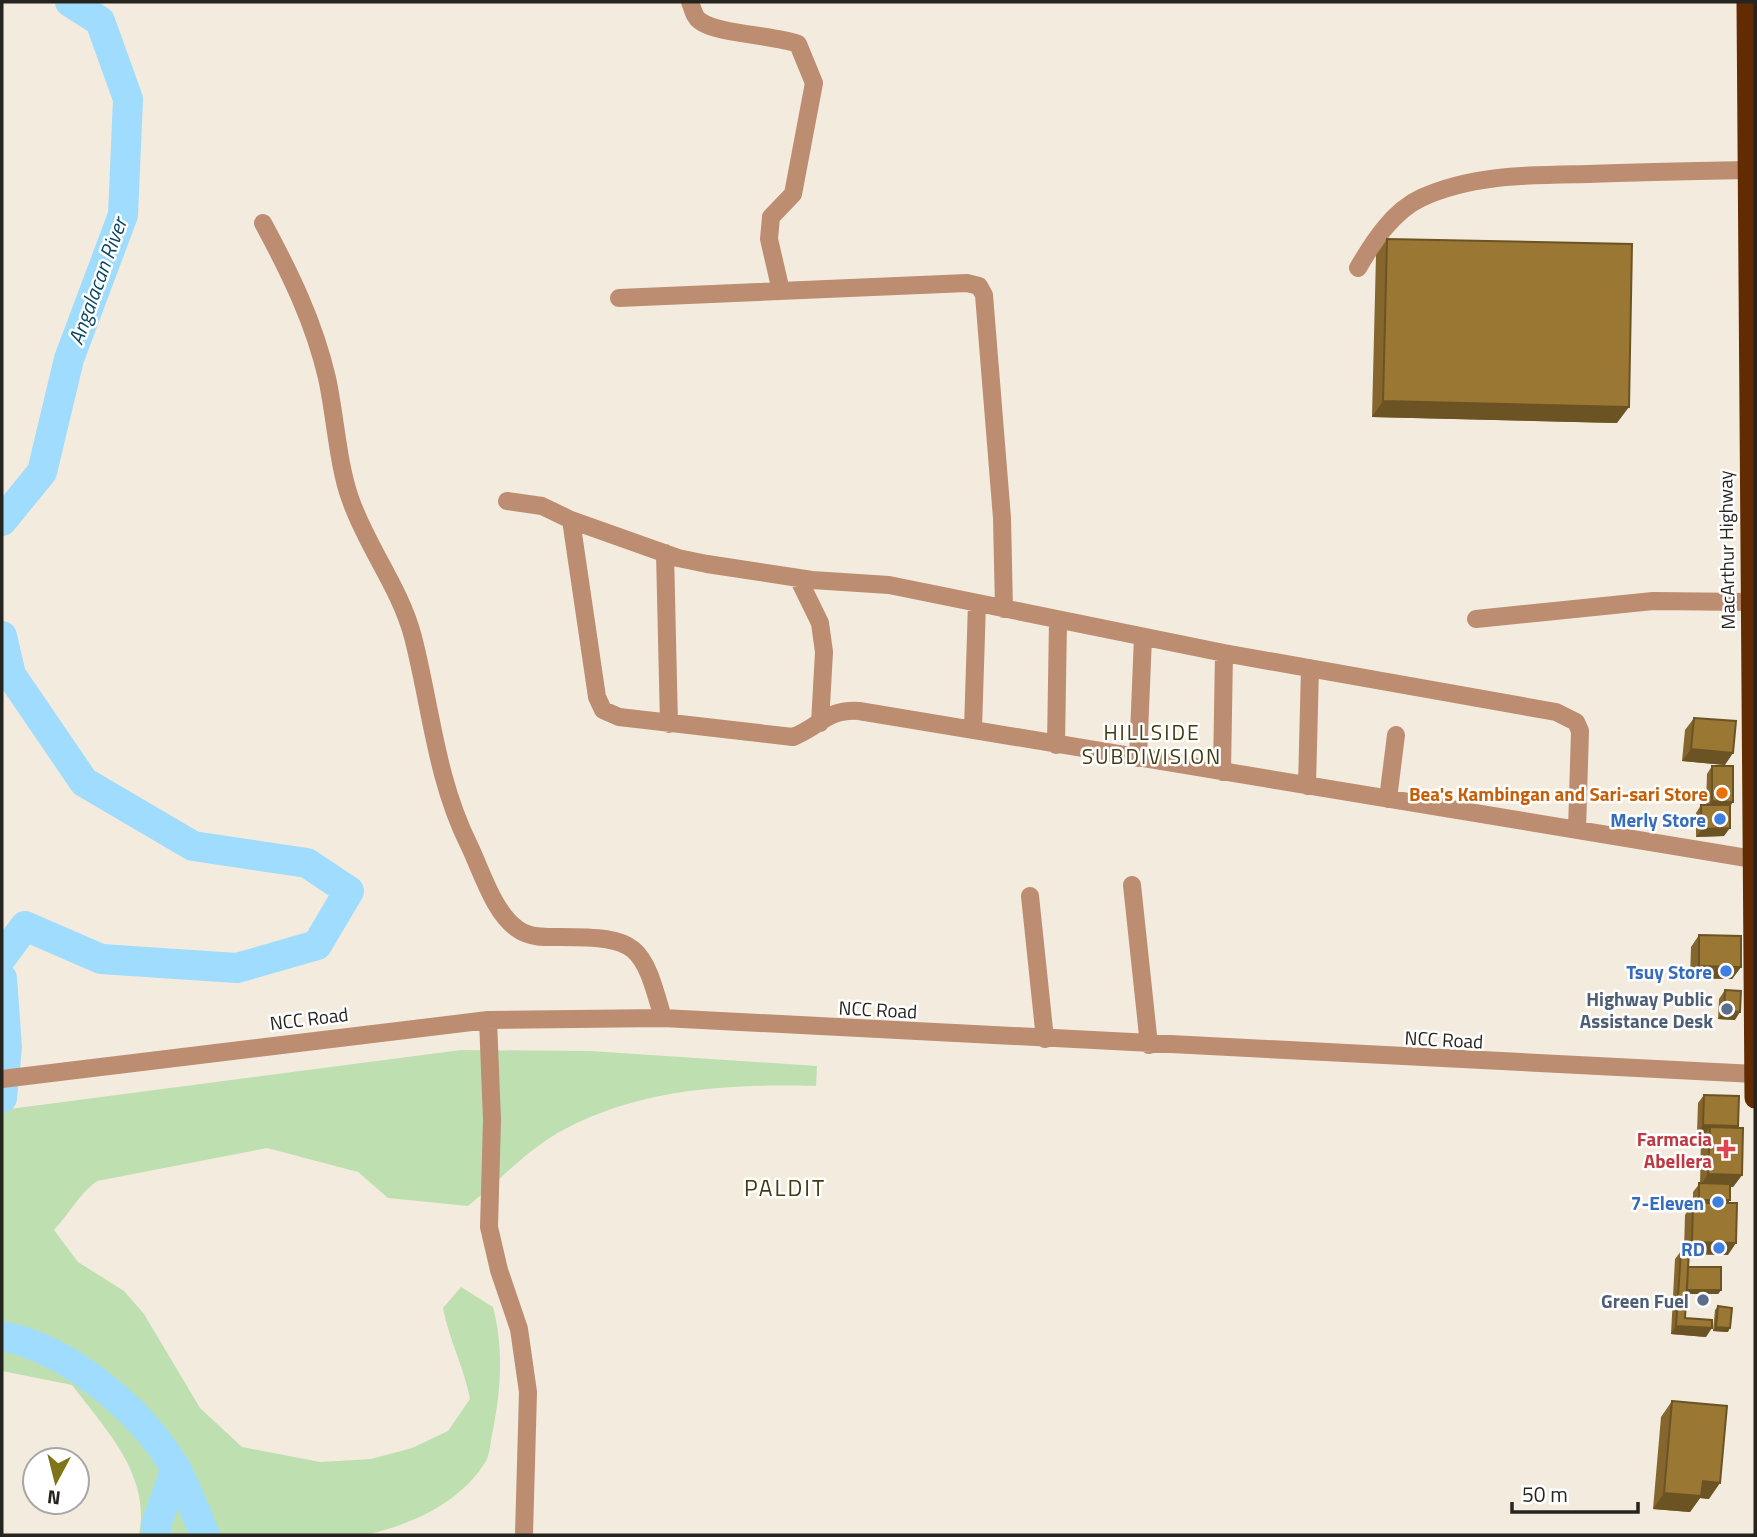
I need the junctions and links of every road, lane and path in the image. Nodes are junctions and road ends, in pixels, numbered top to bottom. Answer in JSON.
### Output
{"nodes":[{"id":1,"x":690,"y":2,"type":"edge"},
{"id":2,"x":1747,"y":2,"type":"edge"},
{"id":3,"x":1748,"y":170,"type":"junction"},
{"id":4,"x":263,"y":223,"type":"dead end"},
{"id":5,"x":1358,"y":268,"type":"dead end"},
{"id":6,"x":781,"y":291,"type":"junction"},
{"id":7,"x":619,"y":298,"type":"dead end"},
{"id":8,"x":1751,"y":398,"type":"edge"},
{"id":9,"x":506,"y":501,"type":"dead end"},
{"id":10,"x":571,"y":520,"type":"junction"},
{"id":11,"x":1752,"y":533,"type":"edge"},
{"id":12,"x":665,"y":553,"type":"junction"},
{"id":13,"x":798,"y":578,"type":"junction"},
{"id":14,"x":1750,"y":602,"type":"junction"},
{"id":15,"x":977,"y":603,"type":"junction"},
{"id":16,"x":1004,"y":609,"type":"junction"},
{"id":17,"x":1476,"y":619,"type":"dead end"},
{"id":18,"x":1058,"y":621,"type":"junction"},
{"id":19,"x":1143,"y":637,"type":"junction"},
{"id":20,"x":1224,"y":653,"type":"junction"},
{"id":21,"x":1310,"y":668,"type":"junction"},
{"id":22,"x":820,"y":723,"type":"junction"},
{"id":23,"x":669,"y":724,"type":"junction"},
{"id":24,"x":973,"y":729,"type":"junction"},
{"id":25,"x":1396,"y":735,"type":"dead end"},
{"id":26,"x":1056,"y":745,"type":"junction"},
{"id":27,"x":1138,"y":758,"type":"junction"},
{"id":28,"x":1222,"y":772,"type":"junction"},
{"id":29,"x":1307,"y":786,"type":"junction"},
{"id":30,"x":1388,"y":799,"type":"junction"},
{"id":31,"x":1577,"y":830,"type":"junction"},
{"id":32,"x":1753,"y":859,"type":"junction"},
{"id":33,"x":1132,"y":885,"type":"dead end"},
{"id":34,"x":1030,"y":896,"type":"dead end"},
{"id":35,"x":1755,"y":1009,"type":"edge"},
{"id":36,"x":663,"y":1018,"type":"junction"},
{"id":37,"x":488,"y":1020,"type":"junction"},
{"id":38,"x":1045,"y":1039,"type":"junction"},
{"id":39,"x":1149,"y":1045,"type":"junction"},
{"id":40,"x":1755,"y":1074,"type":"edge"},
{"id":41,"x":2,"y":1079,"type":"edge"},
{"id":42,"x":1755,"y":1098,"type":"edge"},
{"id":43,"x":524,"y":1535,"type":"edge"}],
"edges":[{"from":1,"to":6,"type":"street"},
{"from":2,"to":3,"type":"highway","name":"MacArthur Highway"},
{"from":3,"to":5,"type":"street"},
{"from":3,"to":8,"type":"highway","name":"MacArthur Highway"},
{"from":4,"to":36,"type":"street"},
{"from":6,"to":7,"type":"street"},
{"from":6,"to":16,"type":"street"},
{"from":8,"to":11,"type":"highway","name":"MacArthur Highway"},
{"from":9,"to":10,"type":"street"},
{"from":10,"to":12,"type":"street"},
{"from":10,"to":23,"type":"street"},
{"from":11,"to":14,"type":"highway","name":"MacArthur Highway"},
{"from":12,"to":13,"type":"street"},
{"from":12,"to":23,"type":"street"},
{"from":13,"to":15,"type":"street"},
{"from":13,"to":22,"type":"street"},
{"from":14,"to":17,"type":"street"},
{"from":14,"to":32,"type":"highway","name":"MacArthur Highway"},
{"from":15,"to":16,"type":"street"},
{"from":15,"to":24,"type":"street"},
{"from":16,"to":18,"type":"street"},
{"from":18,"to":19,"type":"street"},
{"from":18,"to":26,"type":"street"},
{"from":19,"to":20,"type":"street"},
{"from":19,"to":27,"type":"street"},
{"from":20,"to":21,"type":"street"},
{"from":20,"to":28,"type":"street"},
{"from":21,"to":29,"type":"street"},
{"from":21,"to":31,"type":"street"},
{"from":22,"to":23,"type":"street"},
{"from":22,"to":24,"type":"street"},
{"from":24,"to":26,"type":"street"},
{"from":25,"to":30,"type":"street"},
{"from":26,"to":27,"type":"street"},
{"from":27,"to":28,"type":"street"},
{"from":28,"to":29,"type":"street"},
{"from":29,"to":30,"type":"street"},
{"from":30,"to":31,"type":"street"},
{"from":31,"to":32,"type":"street"},
{"from":32,"to":35,"type":"highway","name":"MacArthur Highway"},
{"from":33,"to":39,"type":"street"},
{"from":34,"to":38,"type":"street"},
{"from":35,"to":40,"type":"highway","name":"MacArthur Highway"},
{"from":36,"to":37,"type":"street","name":"NCC Road"},
{"from":36,"to":38,"type":"street","name":"NCC Road"},
{"from":37,"to":41,"type":"street","name":"NCC Road"},
{"from":37,"to":43,"type":"street"},
{"from":38,"to":39,"type":"street","name":"NCC Road"},
{"from":39,"to":40,"type":"street","name":"NCC Road"},
{"from":40,"to":42,"type":"highway","name":"MacArthur Highway"}]}
